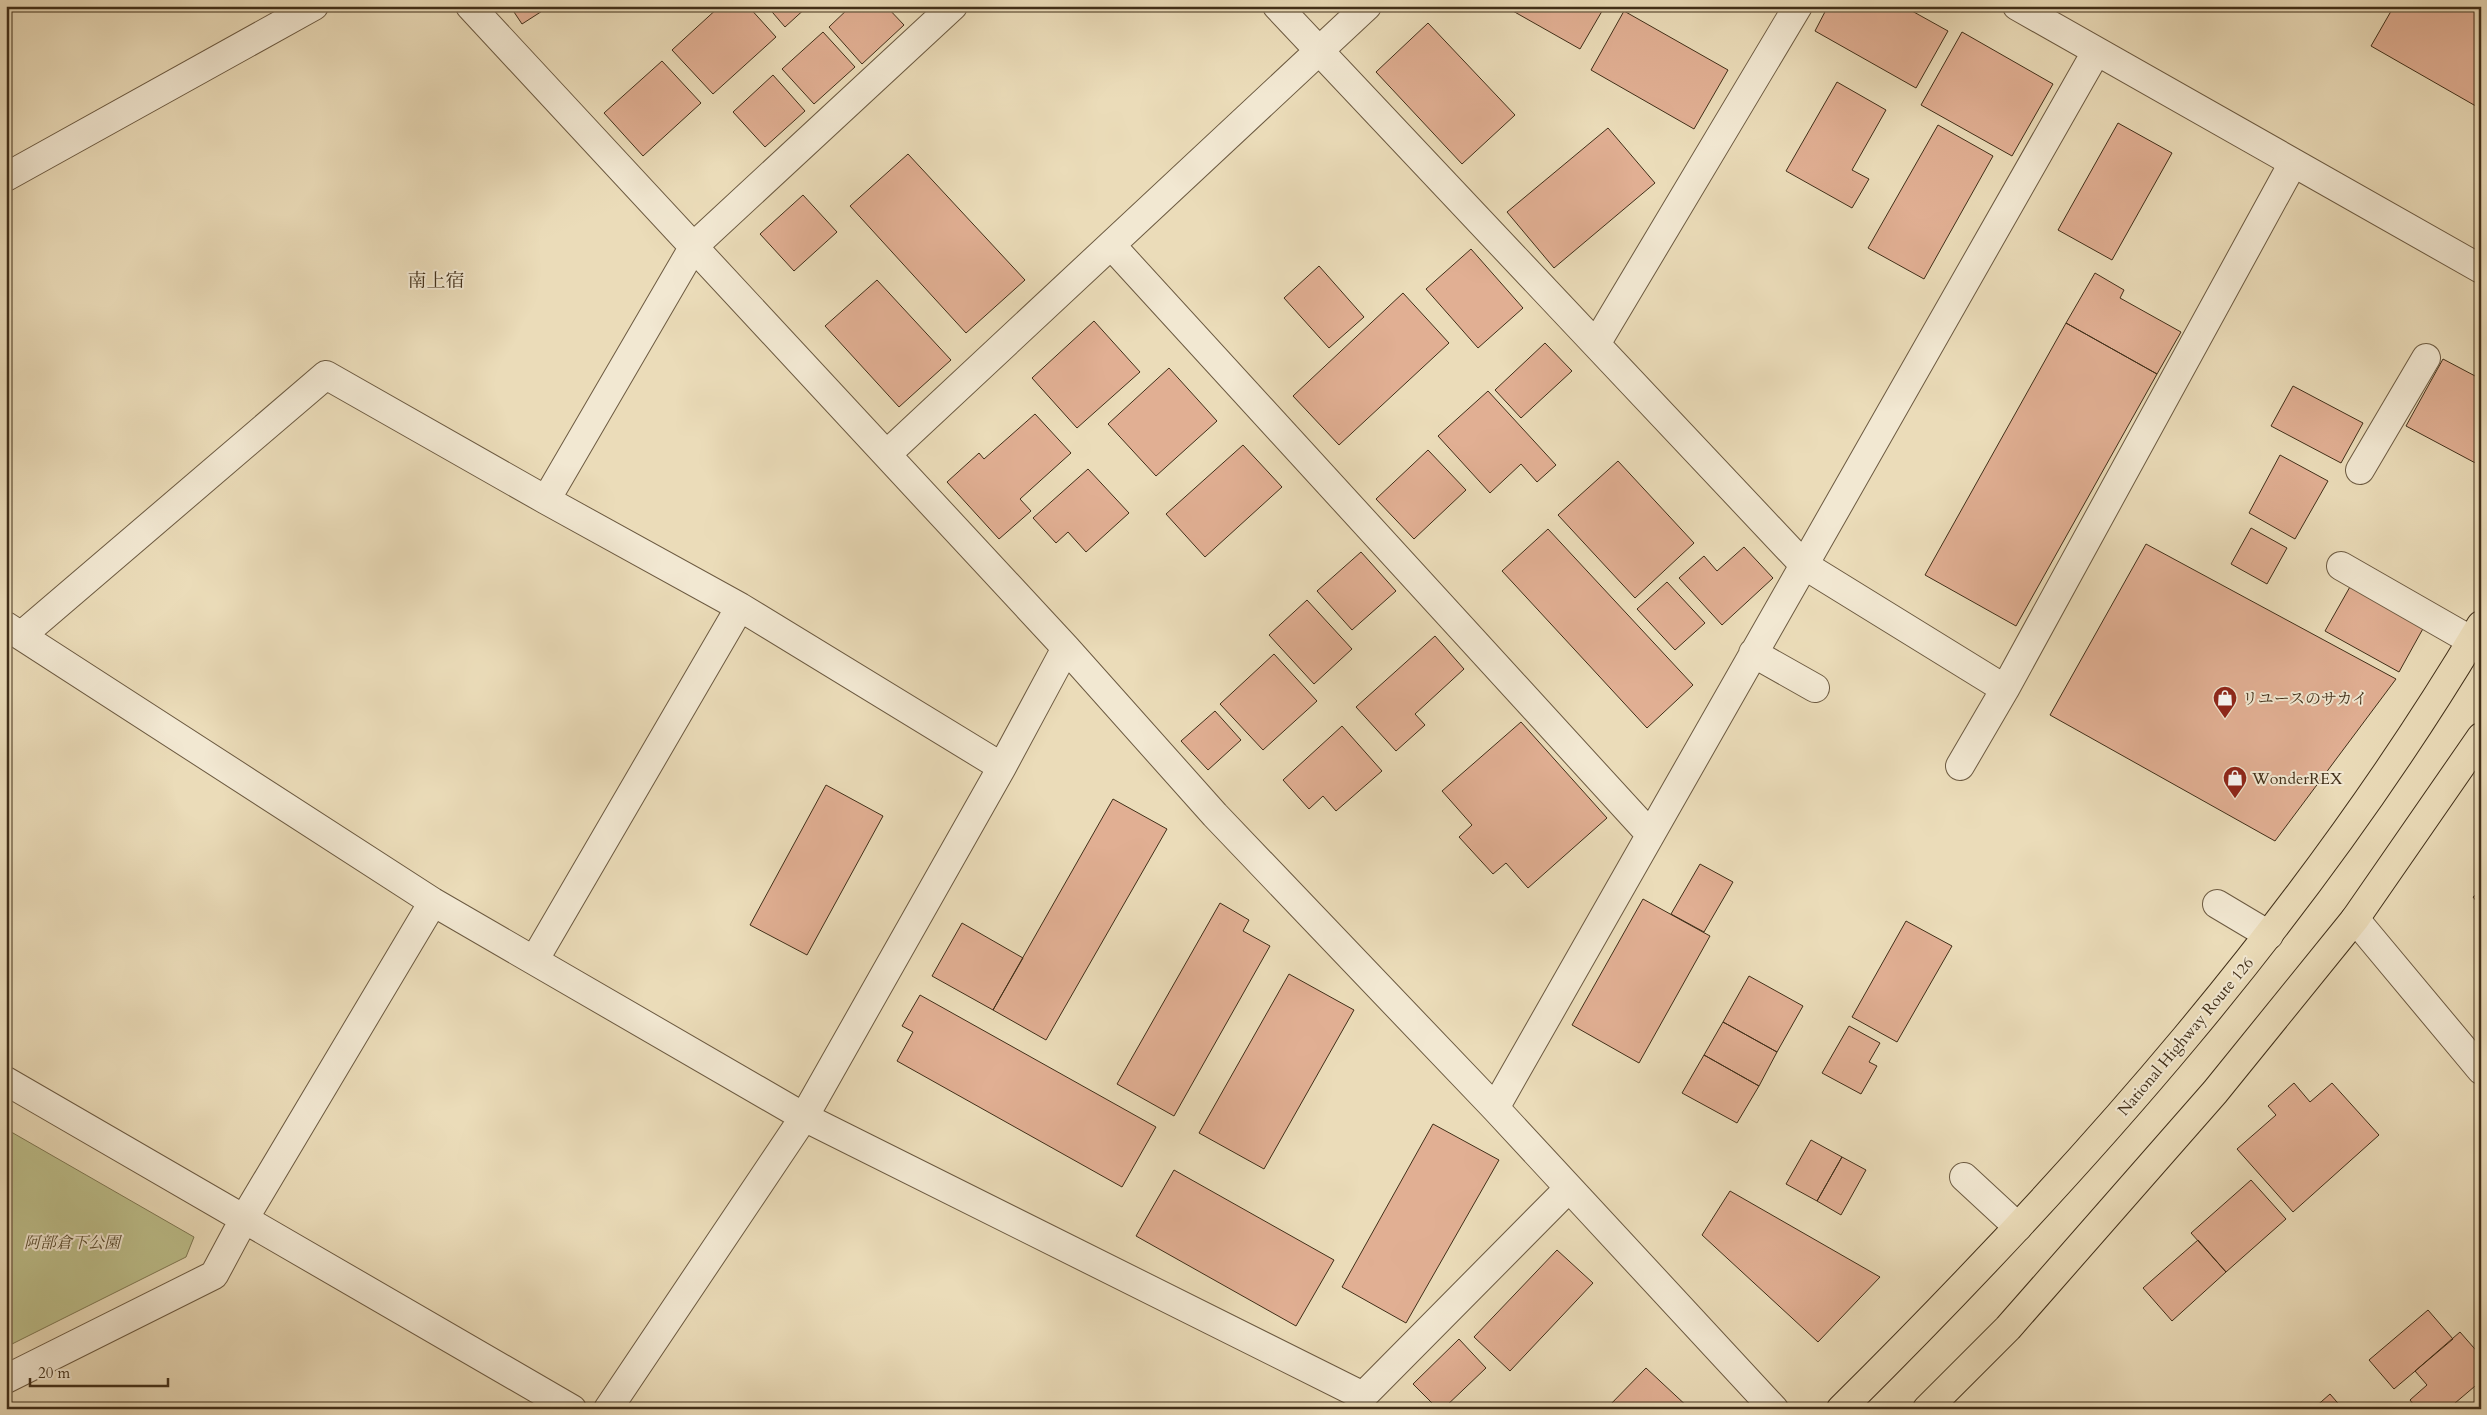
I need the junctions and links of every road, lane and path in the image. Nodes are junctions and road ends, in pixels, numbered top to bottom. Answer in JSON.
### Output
{"nodes":[{"id":1,"x":314,"y":6,"type":"edge"},
{"id":2,"x":470,"y":6,"type":"edge"},
{"id":3,"x":953,"y":6,"type":"edge"},
{"id":4,"x":1277,"y":6,"type":"edge"},
{"id":5,"x":1367,"y":6,"type":"edge"},
{"id":6,"x":1798,"y":6,"type":"edge"},
{"id":7,"x":2017,"y":6,"type":"edge"},
{"id":8,"x":1319,"y":51,"type":"junction"},
{"id":9,"x":2096,"y":52,"type":"junction"},
{"id":10,"x":2293,"y":163,"type":"junction"},
{"id":11,"x":6,"y":178,"type":"edge"},
{"id":12,"x":1111,"y":245,"type":"junction"},
{"id":13,"x":694,"y":246,"type":"junction"},
{"id":14,"x":2481,"y":269,"type":"edge"},
{"id":15,"x":1596,"y":344,"type":"junction"},
{"id":16,"x":2426,"y":358,"type":"dead end"},
{"id":17,"x":887,"y":454,"type":"junction"},
{"id":18,"x":2360,"y":470,"type":"dead end"},
{"id":19,"x":546,"y":500,"type":"junction"},
{"id":20,"x":1804,"y":565,"type":"junction"},
{"id":21,"x":2341,"y":566,"type":"dead end"},
{"id":22,"x":740,"y":607,"type":"junction"},
{"id":23,"x":14,"y":630,"type":"edge"},
{"id":24,"x":2476,"y":633,"type":"edge"},
{"id":25,"x":1066,"y":648,"type":"junction"},
{"id":26,"x":1754,"y":653,"type":"junction"},
{"id":27,"x":1815,"y":688,"type":"dead end"},
{"id":28,"x":2005,"y":689,"type":"junction"},
{"id":29,"x":2481,"y":737,"type":"edge"},
{"id":30,"x":1960,"y":766,"type":"dead end"},
{"id":31,"x":1002,"y":767,"type":"junction"},
{"id":32,"x":1650,"y":834,"type":"junction"},
{"id":33,"x":432,"y":902,"type":"junction"},
{"id":34,"x":2217,"y":904,"type":"dead end"},
{"id":35,"x":2355,"y":919,"type":"junction"},
{"id":36,"x":2270,"y":935,"type":"junction"},
{"id":37,"x":535,"y":959,"type":"junction"},
{"id":38,"x":2481,"y":1070,"type":"edge"},
{"id":39,"x":6,"y":1081,"type":"edge"},
{"id":40,"x":1495,"y":1108,"type":"junction"},
{"id":41,"x":804,"y":1117,"type":"junction"},
{"id":42,"x":1964,"y":1177,"type":"dead end"},
{"id":43,"x":1569,"y":1188,"type":"junction"},
{"id":44,"x":244,"y":1219,"type":"junction"},
{"id":45,"x":2018,"y":1226,"type":"junction"},
{"id":46,"x":6,"y":1379,"type":"edge"},
{"id":47,"x":572,"y":1409,"type":"edge"},
{"id":48,"x":608,"y":1409,"type":"edge"},
{"id":49,"x":1774,"y":1409,"type":"edge"},
{"id":50,"x":1841,"y":1409,"type":"edge"},
{"id":51,"x":1927,"y":1409,"type":"edge"}],
"edges":[{"from":1,"to":11,"type":"street"},
{"from":2,"to":13,"type":"street"},
{"from":3,"to":13,"type":"street"},
{"from":4,"to":8,"type":"street"},
{"from":5,"to":8,"type":"street"},
{"from":6,"to":15,"type":"street"},
{"from":7,"to":9,"type":"street"},
{"from":8,"to":12,"type":"street"},
{"from":8,"to":15,"type":"street"},
{"from":9,"to":10,"type":"street"},
{"from":9,"to":20,"type":"street"},
{"from":10,"to":14,"type":"street"},
{"from":10,"to":28,"type":"street"},
{"from":12,"to":17,"type":"street"},
{"from":12,"to":32,"type":"street"},
{"from":13,"to":17,"type":"street"},
{"from":13,"to":19,"type":"street"},
{"from":15,"to":20,"type":"street"},
{"from":16,"to":18,"type":"street"},
{"from":17,"to":25,"type":"street"},
{"from":19,"to":22,"type":"street"},
{"from":19,"to":23,"type":"street"},
{"from":20,"to":26,"type":"street"},
{"from":20,"to":28,"type":"street"},
{"from":21,"to":24,"type":"street"},
{"from":22,"to":31,"type":"street"},
{"from":22,"to":37,"type":"street"},
{"from":23,"to":33,"type":"street"},
{"from":24,"to":36,"type":"highway","name":"National Highway Route 126"},
{"from":25,"to":31,"type":"street"},
{"from":25,"to":40,"type":"street"},
{"from":26,"to":27,"type":"street"},
{"from":26,"to":32,"type":"street"},
{"from":28,"to":30,"type":"street"},
{"from":29,"to":35,"type":"highway"},
{"from":31,"to":41,"type":"street"},
{"from":32,"to":40,"type":"street"},
{"from":33,"to":37,"type":"street"},
{"from":33,"to":44,"type":"street"},
{"from":34,"to":36,"type":"street"},
{"from":35,"to":38,"type":"street"},
{"from":35,"to":51,"type":"highway"},
{"from":36,"to":45,"type":"highway","name":"National Highway Route 126"},
{"from":37,"to":41,"type":"street"},
{"from":39,"to":44,"type":"street"},
{"from":40,"to":43,"type":"street"},
{"from":41,"to":43,"type":"street"},
{"from":41,"to":48,"type":"street"},
{"from":42,"to":45,"type":"street"},
{"from":43,"to":49,"type":"street"},
{"from":44,"to":46,"type":"street"},
{"from":44,"to":47,"type":"street"},
{"from":45,"to":50,"type":"highway","name":"National Highway Route 126"}]}
